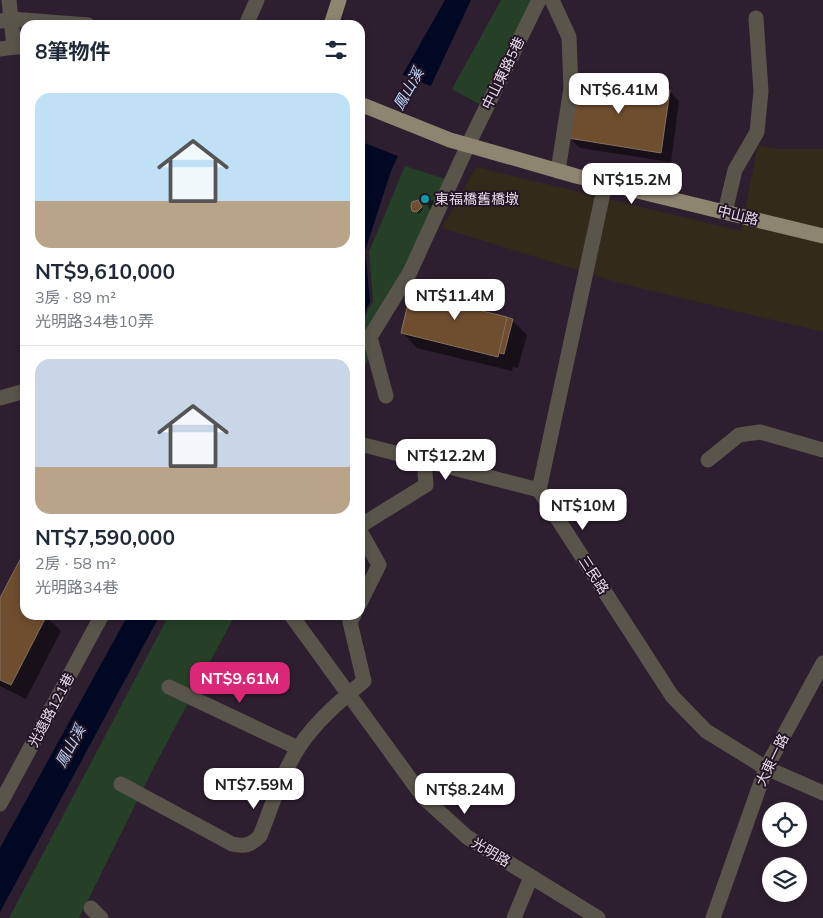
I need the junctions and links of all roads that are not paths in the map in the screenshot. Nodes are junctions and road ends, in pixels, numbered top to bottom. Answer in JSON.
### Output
{"nodes":[{"id":1,"x":9,"y":0,"type":"edge"},
{"id":2,"x":257,"y":0,"type":"edge"},
{"id":3,"x":340,"y":0,"type":"edge"},
{"id":4,"x":539,"y":0,"type":"edge"},
{"id":5,"x":552,"y":0,"type":"edge"},
{"id":6,"x":756,"y":18,"type":"dead end"},
{"id":7,"x":6,"y":20,"type":"edge"},
{"id":8,"x":248,"y":20,"type":"edge"},
{"id":9,"x":333,"y":20,"type":"edge"},
{"id":10,"x":20,"y":21,"type":"edge"},
{"id":11,"x":13,"y":48,"type":"edge"},
{"id":12,"x":365,"y":106,"type":"edge"},
{"id":13,"x":468,"y":145,"type":"junction"},
{"id":14,"x":558,"y":171,"type":"junction"},
{"id":15,"x":605,"y":184,"type":"junction"},
{"id":16,"x":725,"y":212,"type":"junction"},
{"id":17,"x":823,"y":236,"type":"edge"},
{"id":18,"x":20,"y":392,"type":"edge"},
{"id":19,"x":386,"y":396,"type":"dead end"},
{"id":20,"x":0,"y":398,"type":"edge"},
{"id":21,"x":365,"y":445,"type":"edge"},
{"id":22,"x":823,"y":450,"type":"edge"},
{"id":23,"x":424,"y":460,"type":"junction"},
{"id":24,"x":708,"y":460,"type":"dead end"},
{"id":25,"x":539,"y":490,"type":"junction"},
{"id":26,"x":365,"y":523,"type":"edge"},
{"id":27,"x":365,"y":540,"type":"edge"},
{"id":28,"x":365,"y":593,"type":"edge"},
{"id":29,"x":99,"y":620,"type":"edge"},
{"id":30,"x":295,"y":620,"type":"edge"},
{"id":31,"x":351,"y":620,"type":"edge"},
{"id":32,"x":823,"y":663,"type":"edge"},
{"id":33,"x":169,"y":687,"type":"dead end"},
{"id":34,"x":348,"y":694,"type":"junction"},
{"id":35,"x":298,"y":748,"type":"junction"},
{"id":36,"x":766,"y":768,"type":"junction"},
{"id":37,"x":121,"y":784,"type":"dead end"},
{"id":38,"x":823,"y":793,"type":"edge"},
{"id":39,"x":0,"y":804,"type":"edge"},
{"id":40,"x":531,"y":877,"type":"junction"},
{"id":41,"x":514,"y":918,"type":"edge"},
{"id":42,"x":598,"y":918,"type":"edge"},
{"id":43,"x":713,"y":918,"type":"edge"}],
"edges":[{"from":1,"to":7,"type":"street"},
{"from":2,"to":8,"type":"street"},
{"from":3,"to":9,"type":"main road"},
{"from":4,"to":13,"type":"street","name":"中山東路5巷"},
{"from":5,"to":14,"type":"street"},
{"from":6,"to":16,"type":"street"},
{"from":7,"to":10,"type":"street"},
{"from":7,"to":11,"type":"street"},
{"from":12,"to":13,"type":"main road","name":"中山路"},
{"from":13,"to":14,"type":"main road","name":"中山路"},
{"from":13,"to":19,"type":"street","name":"中山東路5巷"},
{"from":14,"to":15,"type":"main road","name":"中山路"},
{"from":15,"to":16,"type":"main road","name":"中山路"},
{"from":15,"to":25,"type":"street"},
{"from":16,"to":17,"type":"main road","name":"中山路"},
{"from":18,"to":20,"type":"street"},
{"from":21,"to":23,"type":"street"},
{"from":22,"to":24,"type":"street"},
{"from":23,"to":25,"type":"street"},
{"from":23,"to":26,"type":"street"},
{"from":25,"to":36,"type":"street","name":"三民路"},
{"from":27,"to":28,"type":"street"},
{"from":29,"to":39,"type":"street","name":"光遠路121巷"},
{"from":30,"to":34,"type":"street","name":"光明路"},
{"from":31,"to":34,"type":"street"},
{"from":32,"to":36,"type":"street","name":"大東一路"},
{"from":33,"to":35,"type":"street"},
{"from":34,"to":35,"type":"street"},
{"from":34,"to":40,"type":"street","name":"光明路"},
{"from":35,"to":37,"type":"street"},
{"from":36,"to":38,"type":"street","name":"三民路"},
{"from":36,"to":43,"type":"street","name":"大東一路"},
{"from":40,"to":41,"type":"street"},
{"from":40,"to":42,"type":"street","name":"光明路"}]}
